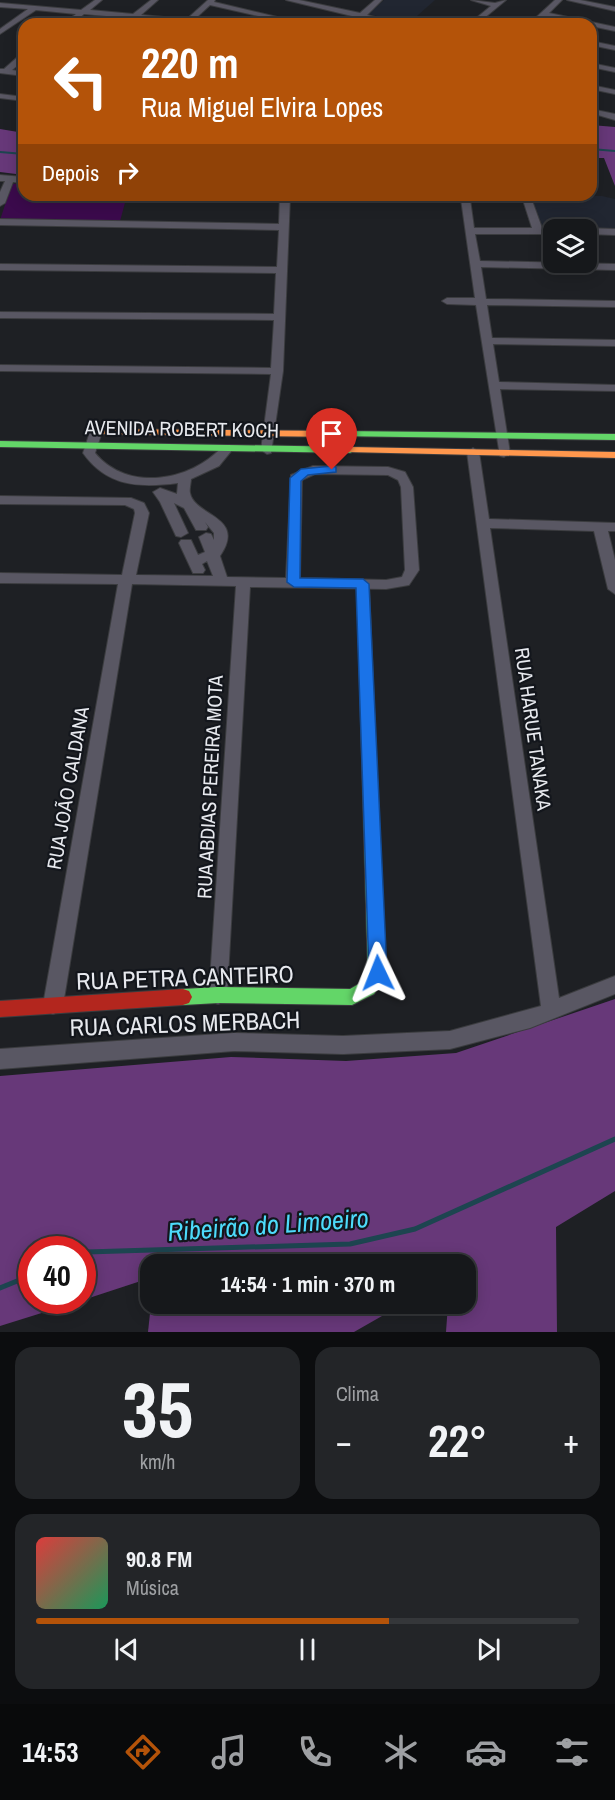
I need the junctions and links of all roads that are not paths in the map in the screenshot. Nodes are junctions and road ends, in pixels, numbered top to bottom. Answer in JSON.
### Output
{"nodes":[{"id":1,"x":46,"y":0,"type":"edge"},
{"id":2,"x":99,"y":0,"type":"edge"},
{"id":3,"x":154,"y":0,"type":"edge"},
{"id":4,"x":289,"y":0,"type":"edge"},
{"id":5,"x":379,"y":0,"type":"edge"},
{"id":6,"x":474,"y":0,"type":"edge"},
{"id":7,"x":559,"y":0,"type":"edge"},
{"id":8,"x":570,"y":0,"type":"edge"},
{"id":9,"x":597,"y":0,"type":"edge"},
{"id":10,"x":210,"y":1,"type":"edge"},
{"id":11,"x":500,"y":2,"type":"edge"},
{"id":12,"x":615,"y":4,"type":"edge"},
{"id":13,"x":0,"y":5,"type":"edge"},
{"id":14,"x":35,"y":8,"type":"junction"},
{"id":15,"x":615,"y":9,"type":"edge"},
{"id":16,"x":84,"y":11,"type":"junction"},
{"id":17,"x":544,"y":14,"type":"junction"},
{"id":18,"x":135,"y":16,"type":"junction"},
{"id":19,"x":361,"y":16,"type":"junction"},
{"id":20,"x":20,"y":18,"type":"edge"},
{"id":21,"x":75,"y":18,"type":"edge"},
{"id":22,"x":132,"y":18,"type":"edge"},
{"id":23,"x":153,"y":18,"type":"edge"},
{"id":24,"x":193,"y":18,"type":"edge"},
{"id":25,"x":279,"y":18,"type":"edge"},
{"id":26,"x":358,"y":18,"type":"edge"},
{"id":27,"x":371,"y":18,"type":"edge"},
{"id":28,"x":480,"y":18,"type":"edge"},
{"id":29,"x":540,"y":18,"type":"edge"},
{"id":30,"x":563,"y":18,"type":"edge"},
{"id":31,"x":18,"y":20,"type":"edge"},
{"id":32,"x":597,"y":25,"type":"edge"},
{"id":33,"x":615,"y":29,"type":"edge"},
{"id":34,"x":0,"y":32,"type":"edge"},
{"id":35,"x":597,"y":44,"type":"edge"},
{"id":36,"x":615,"y":48,"type":"edge"},
{"id":37,"x":18,"y":60,"type":"edge"},
{"id":38,"x":597,"y":66,"type":"edge"},
{"id":39,"x":615,"y":70,"type":"edge"},
{"id":40,"x":2,"y":71,"type":"edge"},
{"id":41,"x":18,"y":73,"type":"edge"},
{"id":42,"x":597,"y":88,"type":"edge"},
{"id":43,"x":615,"y":92,"type":"edge"},
{"id":44,"x":0,"y":96,"type":"edge"},
{"id":45,"x":18,"y":98,"type":"edge"},
{"id":46,"x":597,"y":113,"type":"edge"},
{"id":47,"x":597,"y":117,"type":"edge"},
{"id":48,"x":615,"y":118,"type":"edge"},
{"id":49,"x":5,"y":178,"type":"edge"},
{"id":50,"x":285,"y":201,"type":"edge"},
{"id":51,"x":466,"y":201,"type":"edge"},
{"id":52,"x":528,"y":201,"type":"edge"},
{"id":53,"x":0,"y":203,"type":"edge"},
{"id":54,"x":0,"y":222,"type":"edge"},
{"id":55,"x":283,"y":227,"type":"junction"},
{"id":56,"x":471,"y":231,"type":"junction"},
{"id":57,"x":538,"y":231,"type":"junction"},
{"id":58,"x":543,"y":231,"type":"edge"},
{"id":59,"x":597,"y":231,"type":"edge"},
{"id":60,"x":615,"y":232,"type":"edge"},
{"id":61,"x":476,"y":264,"type":"junction"},
{"id":62,"x":0,"y":267,"type":"edge"},
{"id":63,"x":615,"y":267,"type":"edge"},
{"id":64,"x":281,"y":270,"type":"junction"},
{"id":65,"x":447,"y":301,"type":"dead end"},
{"id":66,"x":482,"y":302,"type":"junction"},
{"id":67,"x":615,"y":304,"type":"edge"},
{"id":68,"x":0,"y":315,"type":"edge"},
{"id":69,"x":279,"y":317,"type":"junction"},
{"id":70,"x":488,"y":341,"type":"junction"},
{"id":71,"x":615,"y":343,"type":"edge"},
{"id":72,"x":0,"y":368,"type":"edge"},
{"id":73,"x":277,"y":371,"type":"junction"},
{"id":74,"x":494,"y":385,"type":"junction"},
{"id":75,"x":615,"y":388,"type":"edge"},
{"id":76,"x":24,"y":430,"type":"dead end"},
{"id":77,"x":96,"y":432,"type":"junction"},
{"id":78,"x":271,"y":432,"type":"junction"},
{"id":79,"x":502,"y":435,"type":"junction"},
{"id":80,"x":615,"y":437,"type":"edge"},
{"id":81,"x":0,"y":444,"type":"edge"},
{"id":82,"x":90,"y":447,"type":"junction"},
{"id":83,"x":226,"y":450,"type":"junction"},
{"id":84,"x":267,"y":450,"type":"junction"},
{"id":85,"x":473,"y":452,"type":"junction"},
{"id":86,"x":504,"y":453,"type":"junction"},
{"id":87,"x":615,"y":455,"type":"edge"},
{"id":88,"x":185,"y":478,"type":"junction"},
{"id":89,"x":144,"y":482,"type":"junction"},
{"id":90,"x":160,"y":492,"type":"junction"},
{"id":91,"x":0,"y":500,"type":"edge"},
{"id":92,"x":190,"y":505,"type":"junction"},
{"id":93,"x":483,"y":523,"type":"junction"},
{"id":94,"x":600,"y":526,"type":"junction"},
{"id":95,"x":615,"y":526,"type":"edge"},
{"id":96,"x":214,"y":554,"type":"junction"},
{"id":97,"x":195,"y":561,"type":"junction"},
{"id":98,"x":128,"y":578,"type":"junction"},
{"id":99,"x":0,"y":579,"type":"edge"},
{"id":100,"x":195,"y":581,"type":"junction"},
{"id":101,"x":223,"y":581,"type":"junction"},
{"id":102,"x":243,"y":582,"type":"junction"},
{"id":103,"x":294,"y":582,"type":"junction"},
{"id":104,"x":363,"y":584,"type":"junction"},
{"id":105,"x":615,"y":589,"type":"edge"},
{"id":106,"x":615,"y":985,"type":"edge"},
{"id":107,"x":218,"y":995,"type":"junction"},
{"id":108,"x":53,"y":1005,"type":"junction"},
{"id":109,"x":0,"y":1009,"type":"edge"},
{"id":110,"x":551,"y":1011,"type":"junction"},
{"id":111,"x":0,"y":1059,"type":"edge"}],
"edges":[{"from":1,"to":14,"type":"street"},
{"from":2,"to":16,"type":"street"},
{"from":3,"to":18,"type":"street"},
{"from":4,"to":19,"type":"street"},
{"from":5,"to":19,"type":"street"},
{"from":6,"to":11,"type":"street"},
{"from":7,"to":17,"type":"street"},
{"from":8,"to":15,"type":"street"},
{"from":9,"to":12,"type":"street"},
{"from":10,"to":24,"type":"street"},
{"from":10,"to":25,"type":"street"},
{"from":11,"to":28,"type":"street"},
{"from":13,"to":14,"type":"street"},
{"from":14,"to":16,"type":"street"},
{"from":14,"to":20,"type":"street"},
{"from":16,"to":18,"type":"street"},
{"from":16,"to":21,"type":"street"},
{"from":17,"to":29,"type":"street"},
{"from":17,"to":30,"type":"street"},
{"from":18,"to":22,"type":"street"},
{"from":18,"to":23,"type":"street"},
{"from":19,"to":26,"type":"street"},
{"from":19,"to":27,"type":"street"},
{"from":31,"to":34,"type":"street"},
{"from":32,"to":33,"type":"street"},
{"from":35,"to":36,"type":"street"},
{"from":37,"to":40,"type":"street"},
{"from":38,"to":39,"type":"street"},
{"from":40,"to":41,"type":"street"},
{"from":42,"to":43,"type":"street"},
{"from":44,"to":45,"type":"street"},
{"from":46,"to":48,"type":"street"},
{"from":47,"to":48,"type":"street"},
{"from":49,"to":53,"type":"street"},
{"from":50,"to":55,"type":"street"},
{"from":51,"to":56,"type":"street"},
{"from":52,"to":57,"type":"street"},
{"from":54,"to":55,"type":"street"},
{"from":55,"to":64,"type":"street"},
{"from":56,"to":57,"type":"street"},
{"from":56,"to":61,"type":"street"},
{"from":57,"to":58,"type":"street"},
{"from":59,"to":60,"type":"street"},
{"from":61,"to":63,"type":"street"},
{"from":61,"to":66,"type":"street"},
{"from":62,"to":64,"type":"street"},
{"from":64,"to":69,"type":"street"},
{"from":65,"to":66,"type":"street"},
{"from":66,"to":67,"type":"street"},
{"from":66,"to":70,"type":"street"},
{"from":68,"to":69,"type":"street"},
{"from":69,"to":73,"type":"street"},
{"from":70,"to":71,"type":"street"},
{"from":70,"to":74,"type":"street"},
{"from":72,"to":73,"type":"street"},
{"from":73,"to":78,"type":"street"},
{"from":74,"to":75,"type":"street"},
{"from":74,"to":79,"type":"street"},
{"from":76,"to":77,"type":"main road","name":"AVENIDA ROBERT KOCH"},
{"from":77,"to":78,"type":"main road","name":"AVENIDA ROBERT KOCH"},
{"from":77,"to":82,"type":"street"},
{"from":78,"to":79,"type":"main road","name":"AVENIDA ROBERT KOCH"},
{"from":78,"to":84,"type":"street"},
{"from":79,"to":80,"type":"main road","name":"AVENIDA ROBERT KOCH"},
{"from":79,"to":86,"type":"street"},
{"from":81,"to":82,"type":"main road","name":"AVENIDA ROBERT KOCH"},
{"from":82,"to":83,"type":"main road","name":"AVENIDA ROBERT KOCH"},
{"from":82,"to":89,"type":"street"},
{"from":83,"to":84,"type":"main road","name":"AVENIDA ROBERT KOCH"},
{"from":83,"to":88,"type":"street"},
{"from":84,"to":85,"type":"main road","name":"AVENIDA ROBERT KOCH"},
{"from":85,"to":86,"type":"main road","name":"AVENIDA ROBERT KOCH"},
{"from":85,"to":93,"type":"street","name":"RUA HARUE TANAKA"},
{"from":86,"to":87,"type":"main road","name":"AVENIDA ROBERT KOCH"},
{"from":88,"to":89,"type":"street"},
{"from":88,"to":92,"type":"street"},
{"from":89,"to":90,"type":"street"},
{"from":90,"to":92,"type":"street"},
{"from":90,"to":97,"type":"street"},
{"from":91,"to":98,"type":"street","name":"RUA JOÃO CALDANA"},
{"from":92,"to":96,"type":"street"},
{"from":92,"to":96,"type":"street"},
{"from":93,"to":94,"type":"street"},
{"from":93,"to":110,"type":"street","name":"RUA HARUE TANAKA"},
{"from":94,"to":95,"type":"street"},
{"from":94,"to":105,"type":"street"},
{"from":96,"to":97,"type":"street"},
{"from":96,"to":101,"type":"street"},
{"from":97,"to":100,"type":"street"},
{"from":98,"to":99,"type":"street"},
{"from":98,"to":100,"type":"street"},
{"from":98,"to":108,"type":"street","name":"RUA JOÃO CALDANA"},
{"from":100,"to":101,"type":"street"},
{"from":101,"to":102,"type":"street"},
{"from":102,"to":103,"type":"street"},
{"from":102,"to":107,"type":"street","name":"RUA ABDIAS PEREIRA MOTA"},
{"from":103,"to":104,"type":"street"},
{"from":103,"to":104,"type":"street"},
{"from":104,"to":107,"type":"main road","name":"RUA PETRA CANTEIRO"},
{"from":106,"to":110,"type":"street","name":"RUA CARLOS MERBACH"},
{"from":107,"to":108,"type":"main road","name":"RUA PETRA CANTEIRO"},
{"from":108,"to":109,"type":"main road","name":"RUA PETRA CANTEIRO"},
{"from":110,"to":111,"type":"street","name":"RUA CARLOS MERBACH"}]}
